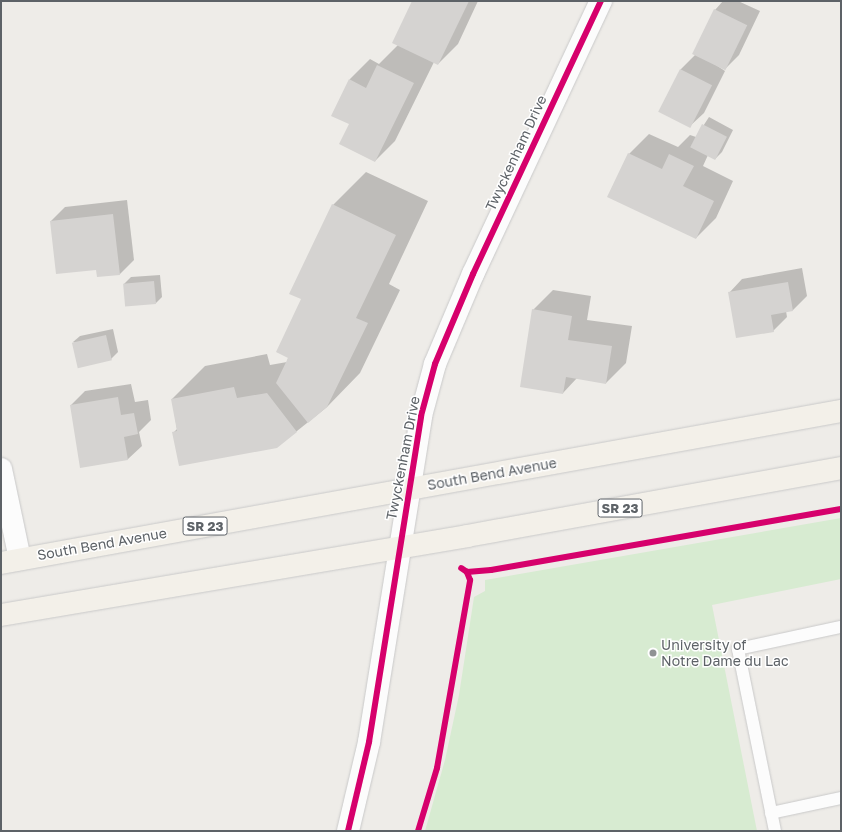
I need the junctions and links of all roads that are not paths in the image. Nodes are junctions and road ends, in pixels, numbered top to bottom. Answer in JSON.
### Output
{"nodes":[{"id":1,"x":601,"y":1,"type":"edge"},
{"id":2,"x":841,"y":411,"type":"edge"},
{"id":3,"x":841,"y":468,"type":"edge"},
{"id":4,"x":1,"y":469,"type":"edge"},
{"id":5,"x":408,"y":489,"type":"junction"},
{"id":6,"x":399,"y":546,"type":"junction"},
{"id":7,"x":10,"y":561,"type":"edge"},
{"id":8,"x":1,"y":615,"type":"edge"},
{"id":9,"x":841,"y":627,"type":"edge"},
{"id":10,"x":841,"y":798,"type":"edge"},
{"id":11,"x":771,"y":812,"type":"junction"},
{"id":12,"x":348,"y":831,"type":"edge"},
{"id":13,"x":775,"y":831,"type":"edge"}],
"edges":[{"from":1,"to":5,"type":"street","name":"Twyckenham Drive"},
{"from":2,"to":5,"type":"main road","name":"South Bend Avenue","number":"SR 23"},
{"from":3,"to":6,"type":"main road","number":"SR 23"},
{"from":4,"to":7,"type":"street"},
{"from":5,"to":6,"type":"street","name":"Twyckenham Drive"},
{"from":5,"to":7,"type":"main road","name":"South Bend Avenue","number":"SR 23"},
{"from":6,"to":8,"type":"main road","number":"SR 23"},
{"from":6,"to":12,"type":"street","name":"Twyckenham Drive"},
{"from":9,"to":11,"type":"lane"},
{"from":10,"to":11,"type":"lane"},
{"from":11,"to":13,"type":"lane"}]}
